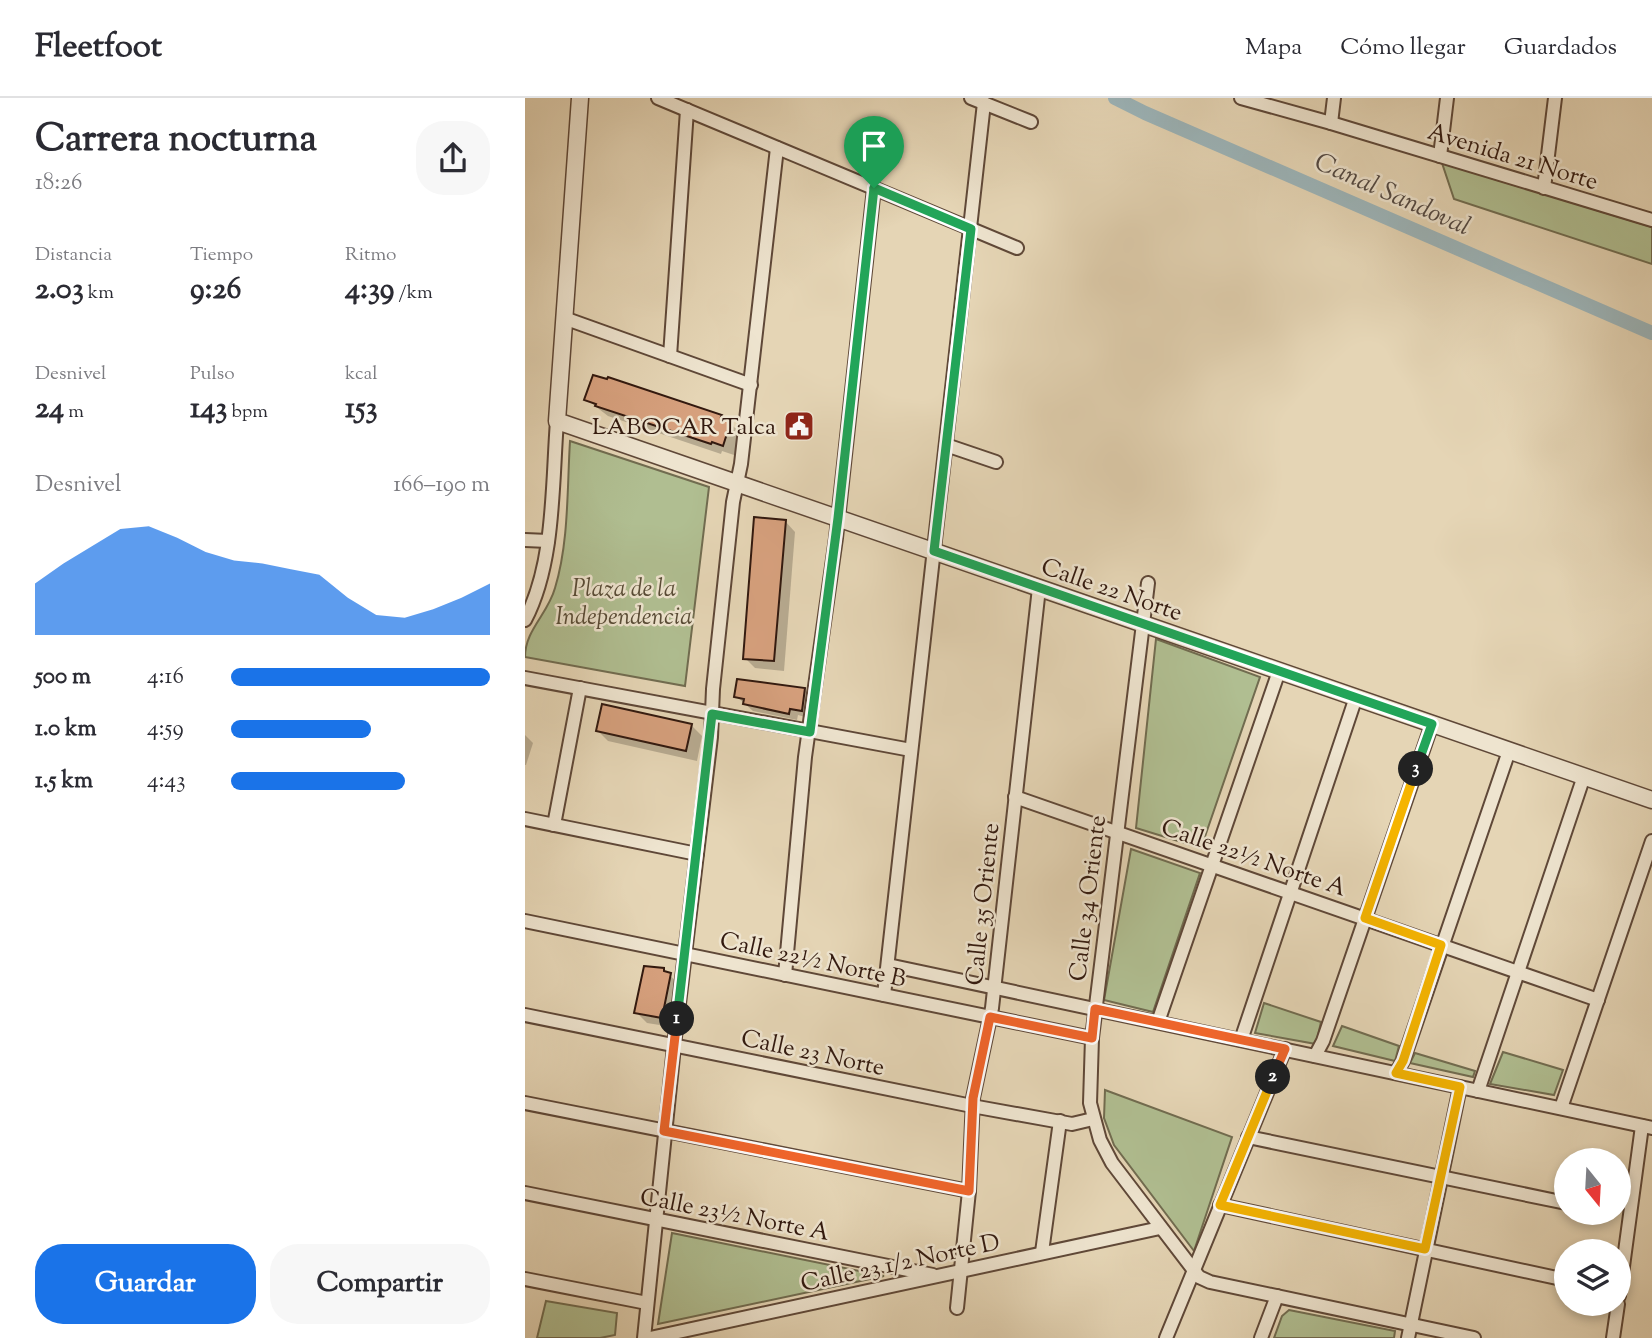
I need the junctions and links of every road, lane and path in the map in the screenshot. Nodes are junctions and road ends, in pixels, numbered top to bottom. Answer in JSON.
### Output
{"nodes":[{"id":1,"x":580,"y":98,"type":"edge"},
{"id":2,"x":658,"y":98,"type":"edge"},
{"id":3,"x":971,"y":98,"type":"edge"},
{"id":4,"x":1241,"y":98,"type":"edge"},
{"id":5,"x":1334,"y":98,"type":"edge"},
{"id":6,"x":1447,"y":98,"type":"edge"},
{"id":7,"x":1555,"y":98,"type":"edge"},
{"id":8,"x":984,"y":103,"type":"junction"},
{"id":9,"x":687,"y":110,"type":"junction"},
{"id":10,"x":1031,"y":122,"type":"dead end"},
{"id":11,"x":1331,"y":123,"type":"junction"},
{"id":12,"x":777,"y":148,"type":"junction"},
{"id":13,"x":1440,"y":156,"type":"junction"},
{"id":14,"x":874,"y":188,"type":"junction"},
{"id":15,"x":1544,"y":188,"type":"junction"},
{"id":16,"x":1652,"y":220,"type":"edge"},
{"id":17,"x":971,"y":229,"type":"junction"},
{"id":18,"x":1017,"y":248,"type":"dead end"},
{"id":19,"x":564,"y":318,"type":"junction"},
{"id":20,"x":670,"y":356,"type":"junction"},
{"id":21,"x":751,"y":384,"type":"junction"},
{"id":22,"x":557,"y":421,"type":"junction"},
{"id":23,"x":946,"y":445,"type":"junction"},
{"id":24,"x":996,"y":462,"type":"dead end"},
{"id":25,"x":737,"y":483,"type":"junction"},
{"id":26,"x":838,"y":518,"type":"junction"},
{"id":27,"x":525,"y":540,"type":"edge"},
{"id":28,"x":548,"y":541,"type":"junction"},
{"id":29,"x":934,"y":551,"type":"junction"},
{"id":30,"x":1148,"y":583,"type":"dead end"},
{"id":31,"x":1039,"y":588,"type":"junction"},
{"id":32,"x":525,"y":620,"type":"edge"},
{"id":33,"x":1142,"y":623,"type":"junction"},
{"id":34,"x":1279,"y":671,"type":"junction"},
{"id":35,"x":525,"y":678,"type":"edge"},
{"id":36,"x":580,"y":688,"type":"junction"},
{"id":37,"x":1356,"y":697,"type":"junction"},
{"id":38,"x":712,"y":714,"type":"junction"},
{"id":39,"x":1432,"y":724,"type":"junction"},
{"id":40,"x":810,"y":732,"type":"junction"},
{"id":41,"x":911,"y":750,"type":"junction"},
{"id":42,"x":1509,"y":751,"type":"junction"},
{"id":43,"x":1584,"y":776,"type":"junction"},
{"id":44,"x":1015,"y":797,"type":"junction"},
{"id":45,"x":1652,"y":800,"type":"edge"},
{"id":46,"x":525,"y":819,"type":"edge"},
{"id":47,"x":554,"y":825,"type":"junction"},
{"id":48,"x":1117,"y":831,"type":"junction"},
{"id":49,"x":1652,"y":841,"type":"edge"},
{"id":50,"x":697,"y":853,"type":"junction"},
{"id":51,"x":1212,"y":864,"type":"junction"},
{"id":52,"x":1291,"y":892,"type":"junction"},
{"id":53,"x":1365,"y":918,"type":"junction"},
{"id":54,"x":525,"y":921,"type":"edge"},
{"id":55,"x":1441,"y":945,"type":"junction"},
{"id":56,"x":684,"y":954,"type":"junction"},
{"id":57,"x":888,"y":965,"type":"junction"},
{"id":58,"x":1520,"y":972,"type":"junction"},
{"id":59,"x":785,"y":975,"type":"junction"},
{"id":60,"x":994,"y":987,"type":"junction"},
{"id":61,"x":884,"y":995,"type":"junction"},
{"id":62,"x":1598,"y":1000,"type":"junction"},
{"id":63,"x":1095,"y":1009,"type":"junction"},
{"id":64,"x":525,"y":1015,"type":"edge"},
{"id":65,"x":990,"y":1017,"type":"junction"},
{"id":66,"x":1158,"y":1022,"type":"junction"},
{"id":67,"x":1092,"y":1038,"type":"junction"},
{"id":68,"x":1241,"y":1040,"type":"junction"},
{"id":69,"x":674,"y":1045,"type":"junction"},
{"id":70,"x":1285,"y":1049,"type":"junction"},
{"id":71,"x":1315,"y":1056,"type":"junction"},
{"id":72,"x":1396,"y":1073,"type":"junction"},
{"id":73,"x":1460,"y":1087,"type":"junction"},
{"id":74,"x":1478,"y":1091,"type":"junction"},
{"id":75,"x":525,"y":1103,"type":"edge"},
{"id":76,"x":972,"y":1106,"type":"junction"},
{"id":77,"x":1561,"y":1108,"type":"junction"},
{"id":78,"x":1093,"y":1119,"type":"junction"},
{"id":79,"x":1060,"y":1121,"type":"junction"},
{"id":80,"x":1647,"y":1127,"type":"edge"},
{"id":81,"x":664,"y":1131,"type":"junction"},
{"id":82,"x":1248,"y":1137,"type":"junction"},
{"id":83,"x":1440,"y":1177,"type":"junction"},
{"id":84,"x":969,"y":1191,"type":"junction"},
{"id":85,"x":525,"y":1193,"type":"edge"},
{"id":86,"x":1554,"y":1201,"type":"edge"},
{"id":87,"x":1220,"y":1205,"type":"junction"},
{"id":88,"x":1631,"y":1211,"type":"edge"},
{"id":89,"x":656,"y":1219,"type":"junction"},
{"id":90,"x":1160,"y":1228,"type":"junction"},
{"id":91,"x":1425,"y":1249,"type":"junction"},
{"id":92,"x":1042,"y":1252,"type":"junction"},
{"id":93,"x":961,"y":1271,"type":"junction"},
{"id":94,"x":1193,"y":1272,"type":"junction"},
{"id":95,"x":937,"y":1276,"type":"junction"},
{"id":96,"x":1554,"y":1277,"type":"edge"},
{"id":97,"x":525,"y":1279,"type":"edge"},
{"id":98,"x":1277,"y":1296,"type":"junction"},
{"id":99,"x":647,"y":1303,"type":"junction"},
{"id":100,"x":957,"y":1308,"type":"dead end"},
{"id":101,"x":1616,"y":1316,"type":"edge"},
{"id":102,"x":1410,"y":1324,"type":"junction"},
{"id":103,"x":644,"y":1338,"type":"edge"},
{"id":104,"x":650,"y":1338,"type":"edge"},
{"id":105,"x":1166,"y":1338,"type":"edge"},
{"id":106,"x":1261,"y":1338,"type":"edge"},
{"id":107,"x":1408,"y":1338,"type":"edge"},
{"id":108,"x":1474,"y":1338,"type":"edge"},
{"id":109,"x":1613,"y":1338,"type":"edge"}],
"edges":[{"from":1,"to":19,"type":"street"},
{"from":2,"to":9,"type":"street"},
{"from":3,"to":8,"type":"street"},
{"from":4,"to":11,"type":"street","name":"Avenida 21 Norte"},
{"from":5,"to":11,"type":"street"},
{"from":6,"to":13,"type":"street"},
{"from":7,"to":15,"type":"street"},
{"from":8,"to":10,"type":"street"},
{"from":8,"to":17,"type":"street"},
{"from":9,"to":12,"type":"street"},
{"from":9,"to":20,"type":"street"},
{"from":11,"to":13,"type":"street","name":"Avenida 21 Norte"},
{"from":12,"to":14,"type":"street"},
{"from":12,"to":21,"type":"street"},
{"from":13,"to":15,"type":"street","name":"Avenida 21 Norte"},
{"from":14,"to":17,"type":"street"},
{"from":14,"to":26,"type":"street"},
{"from":15,"to":16,"type":"street","name":"Avenida 21 Norte"},
{"from":17,"to":18,"type":"street"},
{"from":17,"to":23,"type":"street"},
{"from":19,"to":20,"type":"street"},
{"from":19,"to":22,"type":"street"},
{"from":20,"to":21,"type":"street"},
{"from":21,"to":25,"type":"street"},
{"from":22,"to":25,"type":"street","name":"Calle 22 Norte"},
{"from":22,"to":28,"type":"street"},
{"from":23,"to":24,"type":"street"},
{"from":23,"to":29,"type":"street"},
{"from":25,"to":26,"type":"street","name":"Calle 22 Norte"},
{"from":25,"to":38,"type":"street"},
{"from":26,"to":29,"type":"street","name":"Calle 22 Norte"},
{"from":26,"to":40,"type":"street"},
{"from":27,"to":28,"type":"street"},
{"from":28,"to":32,"type":"street"},
{"from":29,"to":31,"type":"street","name":"Calle 22 Norte"},
{"from":29,"to":41,"type":"street"},
{"from":30,"to":33,"type":"street","name":"Calle 34 Oriente"},
{"from":31,"to":33,"type":"street","name":"Calle 22 Norte"},
{"from":31,"to":44,"type":"street","name":"Calle 35 Oriente"},
{"from":33,"to":34,"type":"street","name":"Calle 22 Norte"},
{"from":33,"to":48,"type":"street","name":"Calle 34 Oriente"},
{"from":34,"to":37,"type":"street","name":"Calle 22 Norte"},
{"from":34,"to":51,"type":"street"},
{"from":35,"to":36,"type":"street"},
{"from":36,"to":38,"type":"street"},
{"from":36,"to":47,"type":"street"},
{"from":37,"to":39,"type":"street","name":"Calle 22 Norte"},
{"from":37,"to":52,"type":"street"},
{"from":38,"to":40,"type":"street"},
{"from":38,"to":50,"type":"street"},
{"from":39,"to":42,"type":"street","name":"Calle 22 Norte"},
{"from":39,"to":53,"type":"street"},
{"from":40,"to":41,"type":"street"},
{"from":40,"to":59,"type":"street"},
{"from":41,"to":57,"type":"street"},
{"from":42,"to":43,"type":"street","name":"Calle 22 Norte"},
{"from":42,"to":55,"type":"street"},
{"from":43,"to":45,"type":"street","name":"Calle 22 Norte"},
{"from":43,"to":58,"type":"street"},
{"from":44,"to":48,"type":"street","name":"Calle 22½ Norte A"},
{"from":44,"to":60,"type":"street","name":"Calle 35 Oriente"},
{"from":46,"to":47,"type":"street"},
{"from":47,"to":50,"type":"street"},
{"from":48,"to":51,"type":"street","name":"Calle 22½ Norte A"},
{"from":48,"to":63,"type":"street","name":"Calle 34 Oriente"},
{"from":49,"to":62,"type":"street"},
{"from":50,"to":56,"type":"street"},
{"from":51,"to":52,"type":"street","name":"Calle 22½ Norte A"},
{"from":51,"to":66,"type":"street"},
{"from":52,"to":53,"type":"street","name":"Calle 22½ Norte A"},
{"from":52,"to":68,"type":"street"},
{"from":53,"to":55,"type":"street","name":"Calle 22½ Norte A"},
{"from":53,"to":71,"type":"street"},
{"from":54,"to":56,"type":"street","name":"Calle 22½ Norte B"},
{"from":55,"to":58,"type":"street","name":"Calle 22½ Norte A"},
{"from":55,"to":72,"type":"street"},
{"from":56,"to":59,"type":"street","name":"Calle 22½ Norte B"},
{"from":56,"to":69,"type":"street"},
{"from":57,"to":60,"type":"street","name":"Calle 22½ Norte B"},
{"from":57,"to":61,"type":"street"},
{"from":58,"to":62,"type":"street","name":"Calle 22½ Norte A"},
{"from":58,"to":74,"type":"street"},
{"from":59,"to":61,"type":"street","name":"Calle 22½ Norte B"},
{"from":60,"to":63,"type":"street","name":"Calle 22½ Norte B"},
{"from":60,"to":65,"type":"street","name":"Calle 35 Oriente"},
{"from":61,"to":65,"type":"street","name":"Calle 22½ Norte B"},
{"from":62,"to":77,"type":"street"},
{"from":63,"to":66,"type":"street","name":"Calle 22½ Norte B"},
{"from":63,"to":67,"type":"street","name":"Calle 34 Oriente"},
{"from":64,"to":69,"type":"street","name":"Calle 23 Norte"},
{"from":65,"to":67,"type":"street","name":"Calle 22½ Norte B"},
{"from":65,"to":76,"type":"street","name":"Calle 35 Oriente"},
{"from":66,"to":68,"type":"street","name":"Calle 22½ Norte B"},
{"from":67,"to":78,"type":"street","name":"Calle 34 Oriente"},
{"from":68,"to":70,"type":"street","name":"Calle 22½ Norte B"},
{"from":69,"to":76,"type":"street","name":"Calle 23 Norte"},
{"from":69,"to":81,"type":"street"},
{"from":70,"to":71,"type":"street","name":"Calle 22½ Norte B"},
{"from":70,"to":82,"type":"street"},
{"from":71,"to":72,"type":"street","name":"Calle 22½ Norte B"},
{"from":72,"to":73,"type":"street","name":"Calle 22½ Norte B"},
{"from":73,"to":74,"type":"street","name":"Calle 22½ Norte B"},
{"from":73,"to":83,"type":"street"},
{"from":74,"to":77,"type":"street","name":"Calle 22½ Norte B"},
{"from":75,"to":81,"type":"street"},
{"from":76,"to":79,"type":"street","name":"Calle 23 Norte"},
{"from":76,"to":84,"type":"street","name":"Calle 35 Oriente"},
{"from":77,"to":80,"type":"street","name":"Calle 22½ Norte B"},
{"from":78,"to":79,"type":"street","name":"Calle 23 Norte"},
{"from":78,"to":90,"type":"street","name":"Calle 34 Oriente"},
{"from":79,"to":92,"type":"street"},
{"from":80,"to":88,"type":"street"},
{"from":81,"to":84,"type":"street"},
{"from":81,"to":89,"type":"street"},
{"from":82,"to":83,"type":"street"},
{"from":82,"to":87,"type":"street"},
{"from":83,"to":86,"type":"street"},
{"from":83,"to":91,"type":"street"},
{"from":84,"to":93,"type":"street","name":"Calle 35 Oriente"},
{"from":85,"to":89,"type":"street","name":"Calle 23½ Norte A"},
{"from":87,"to":91,"type":"street"},
{"from":87,"to":94,"type":"street"},
{"from":89,"to":95,"type":"street","name":"Calle 23½ Norte A"},
{"from":89,"to":99,"type":"street"},
{"from":90,"to":92,"type":"street","name":"Calle 23 1/2 Norte D"},
{"from":90,"to":94,"type":"street","name":"Calle 34 Oriente"},
{"from":91,"to":96,"type":"street"},
{"from":91,"to":102,"type":"street"},
{"from":92,"to":93,"type":"street","name":"Calle 23 1/2 Norte D"},
{"from":93,"to":95,"type":"street","name":"Calle 23 1/2 Norte D"},
{"from":93,"to":100,"type":"street","name":"Calle 35 Oriente"},
{"from":94,"to":98,"type":"street"},
{"from":94,"to":105,"type":"street"},
{"from":95,"to":104,"type":"street","name":"Calle 23 1/2 Norte D"},
{"from":97,"to":99,"type":"street"},
{"from":98,"to":102,"type":"street"},
{"from":98,"to":106,"type":"street"},
{"from":99,"to":103,"type":"street"},
{"from":101,"to":109,"type":"street"},
{"from":102,"to":107,"type":"street"},
{"from":102,"to":108,"type":"street"}]}
